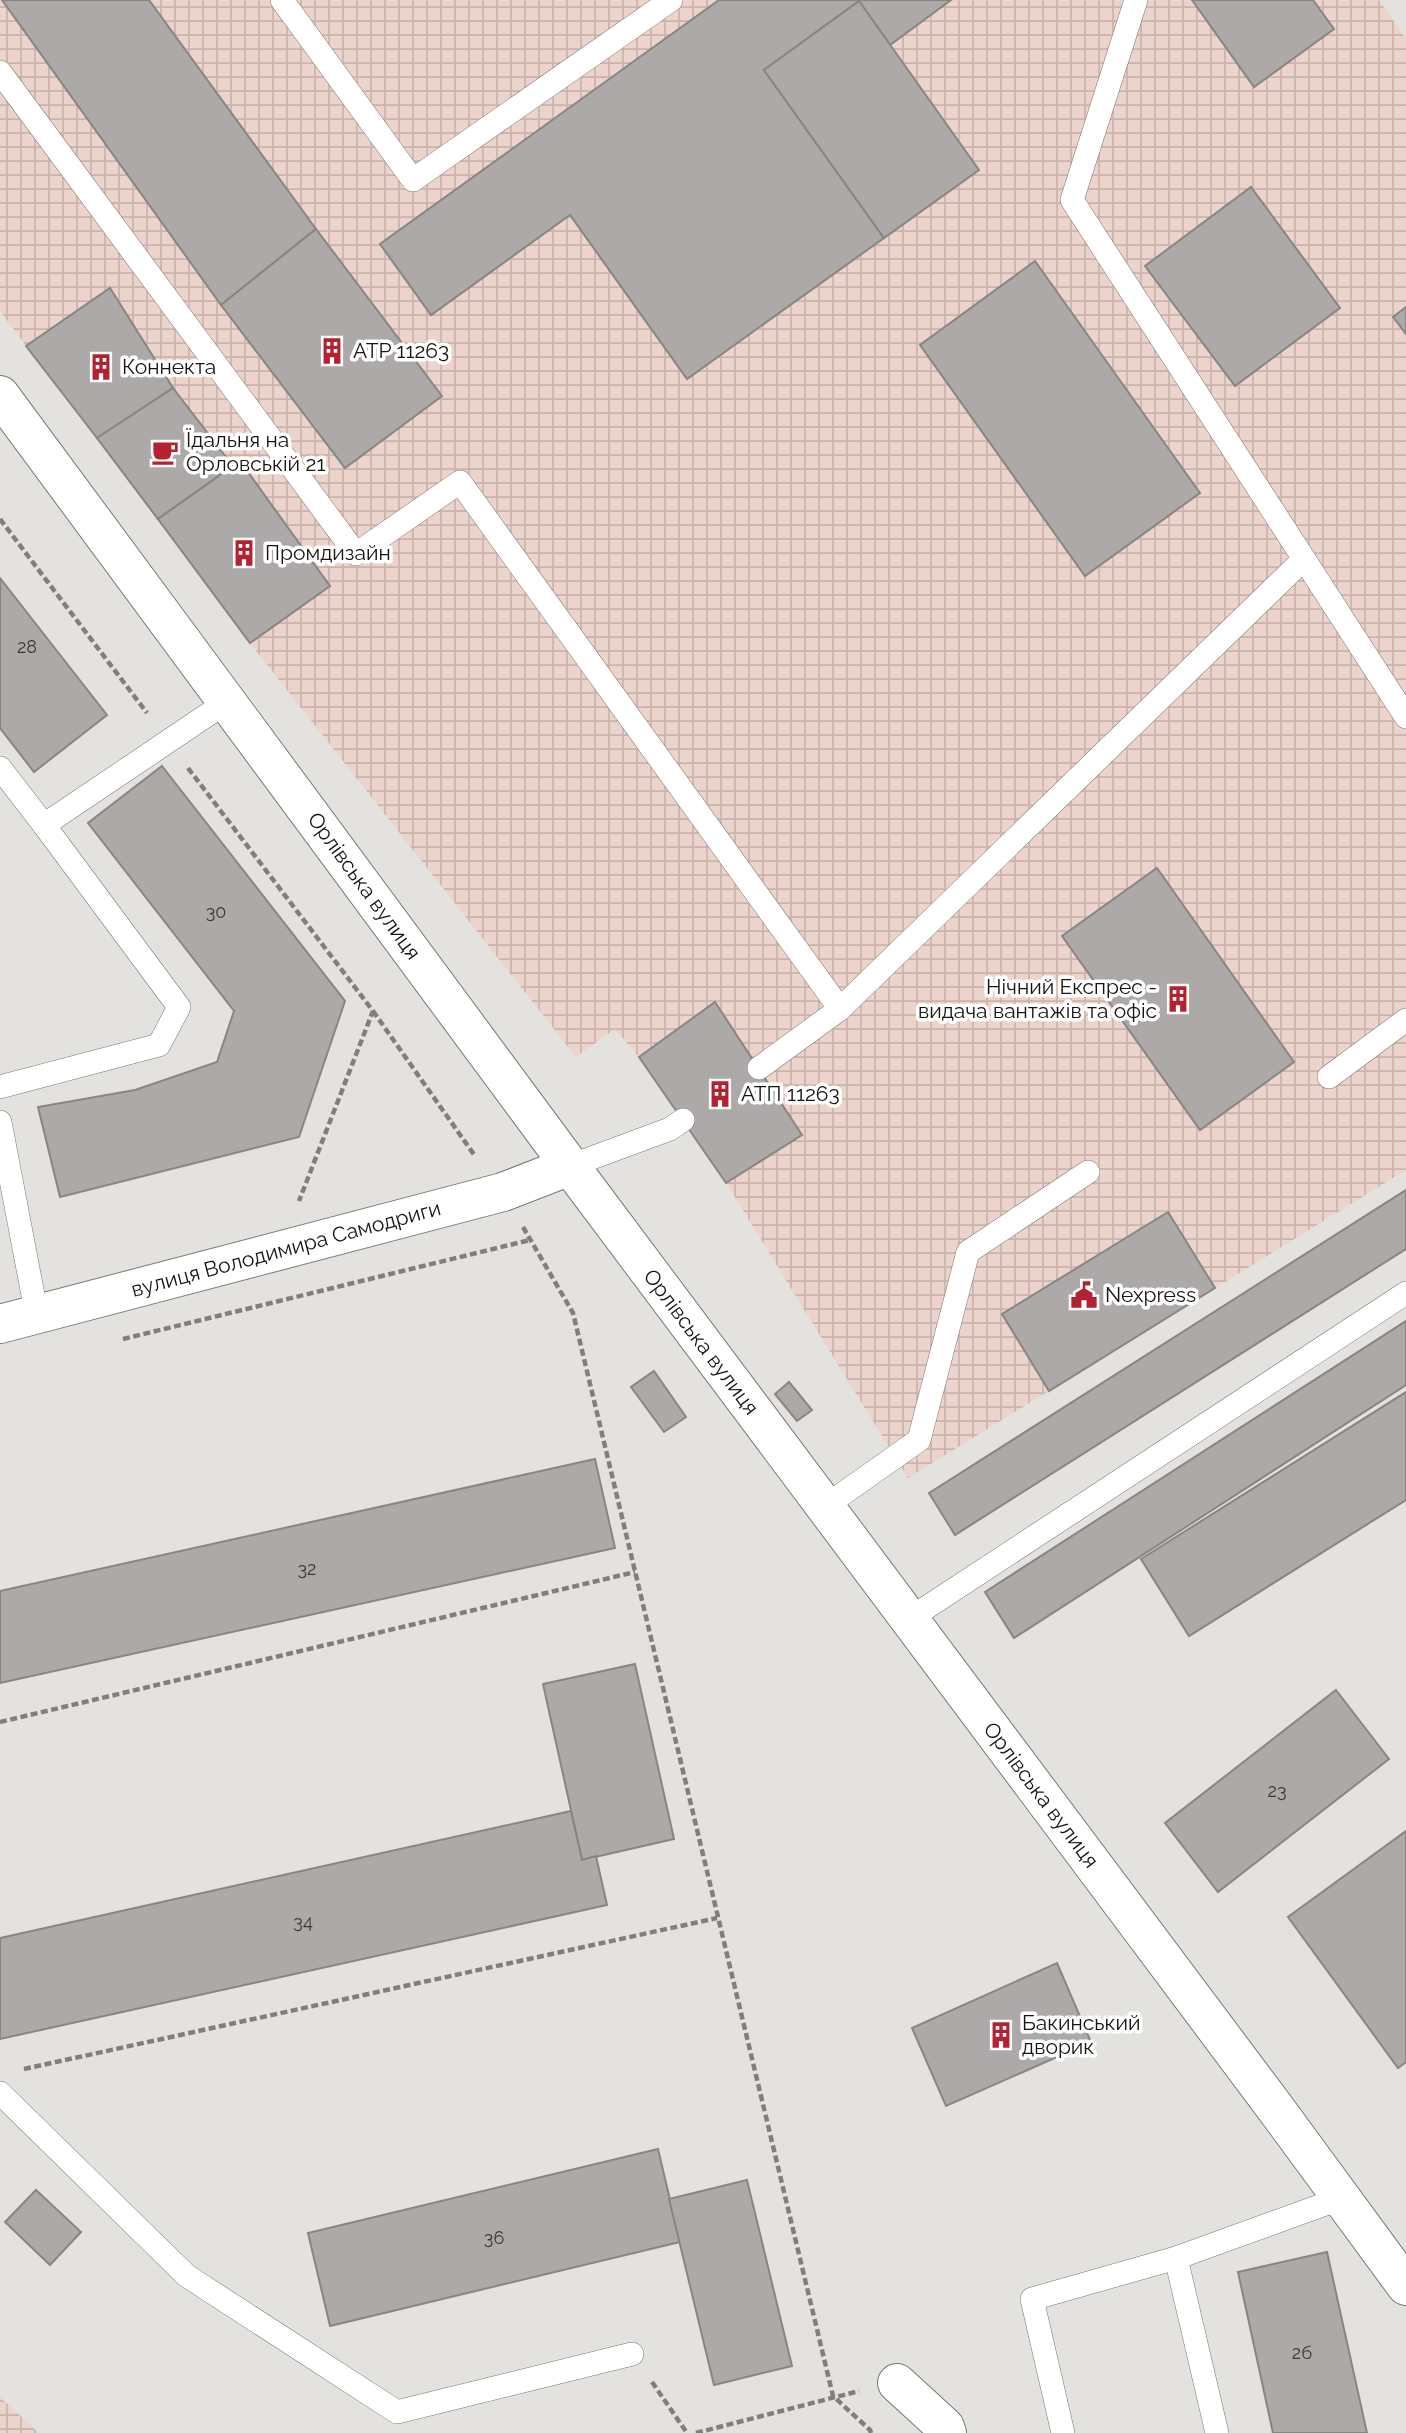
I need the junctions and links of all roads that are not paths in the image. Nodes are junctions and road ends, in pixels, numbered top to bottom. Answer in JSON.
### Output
{"nodes":[{"id":1,"x":282,"y":0,"type":"edge"},
{"id":2,"x":671,"y":0,"type":"edge"},
{"id":3,"x":1136,"y":0,"type":"edge"},
{"id":4,"x":0,"y":72,"type":"edge"},
{"id":5,"x":0,"y":395,"type":"edge"},
{"id":6,"x":1304,"y":559,"type":"junction"},
{"id":7,"x":228,"y":701,"type":"junction"},
{"id":8,"x":1406,"y":717,"type":"edge"},
{"id":9,"x":0,"y":768,"type":"edge"},
{"id":10,"x":44,"y":825,"type":"junction"},
{"id":11,"x":840,"y":1009,"type":"junction"},
{"id":12,"x":1406,"y":1020,"type":"edge"},
{"id":13,"x":759,"y":1068,"type":"dead end"},
{"id":14,"x":1329,"y":1077,"type":"dead end"},
{"id":15,"x":0,"y":1087,"type":"edge"},
{"id":16,"x":683,"y":1120,"type":"dead end"},
{"id":17,"x":0,"y":1122,"type":"edge"},
{"id":18,"x":570,"y":1166,"type":"junction"},
{"id":19,"x":1088,"y":1172,"type":"dead end"},
{"id":20,"x":1406,"y":1293,"type":"edge"},
{"id":21,"x":37,"y":1316,"type":"junction"},
{"id":22,"x":0,"y":1324,"type":"edge"},
{"id":23,"x":824,"y":1507,"type":"junction"},
{"id":24,"x":909,"y":1619,"type":"junction"},
{"id":25,"x":0,"y":2093,"type":"edge"},
{"id":26,"x":1342,"y":2198,"type":"junction"},
{"id":27,"x":1176,"y":2258,"type":"junction"},
{"id":28,"x":1406,"y":2286,"type":"edge"},
{"id":29,"x":632,"y":2354,"type":"road end"},
{"id":30,"x":897,"y":2383,"type":"road end"},
{"id":31,"x":947,"y":2433,"type":"edge"},
{"id":32,"x":1063,"y":2433,"type":"edge"},
{"id":33,"x":1217,"y":2433,"type":"edge"}],
"edges":[{"from":1,"to":2,"type":"lane"},
{"from":3,"to":6,"type":"lane"},
{"from":4,"to":11,"type":"lane"},
{"from":5,"to":7,"type":"street","name":"Орлівська вулиця"},
{"from":6,"to":8,"type":"lane"},
{"from":6,"to":11,"type":"lane"},
{"from":7,"to":10,"type":"lane"},
{"from":7,"to":18,"type":"street","name":"Орлівська вулиця"},
{"from":9,"to":10,"type":"lane"},
{"from":10,"to":15,"type":"lane"},
{"from":11,"to":13,"type":"lane"},
{"from":12,"to":14,"type":"lane"},
{"from":16,"to":18,"type":"lane"},
{"from":17,"to":21,"type":"lane"},
{"from":18,"to":21,"type":"street","name":"вулиця Володимира Самодриги"},
{"from":18,"to":23,"type":"street","name":"Орлівська вулиця"},
{"from":19,"to":23,"type":"lane"},
{"from":20,"to":24,"type":"lane"},
{"from":21,"to":22,"type":"street","name":"вулиця Володимира Самодриги"},
{"from":23,"to":24,"type":"street","name":"Орлівська вулиця"},
{"from":24,"to":26,"type":"street","name":"Орлівська вулиця"},
{"from":25,"to":29,"type":"lane"},
{"from":26,"to":27,"type":"lane"},
{"from":26,"to":28,"type":"street","name":"Орлівська вулиця"},
{"from":27,"to":32,"type":"lane"},
{"from":27,"to":33,"type":"lane"},
{"from":30,"to":31,"type":"street"}]}
